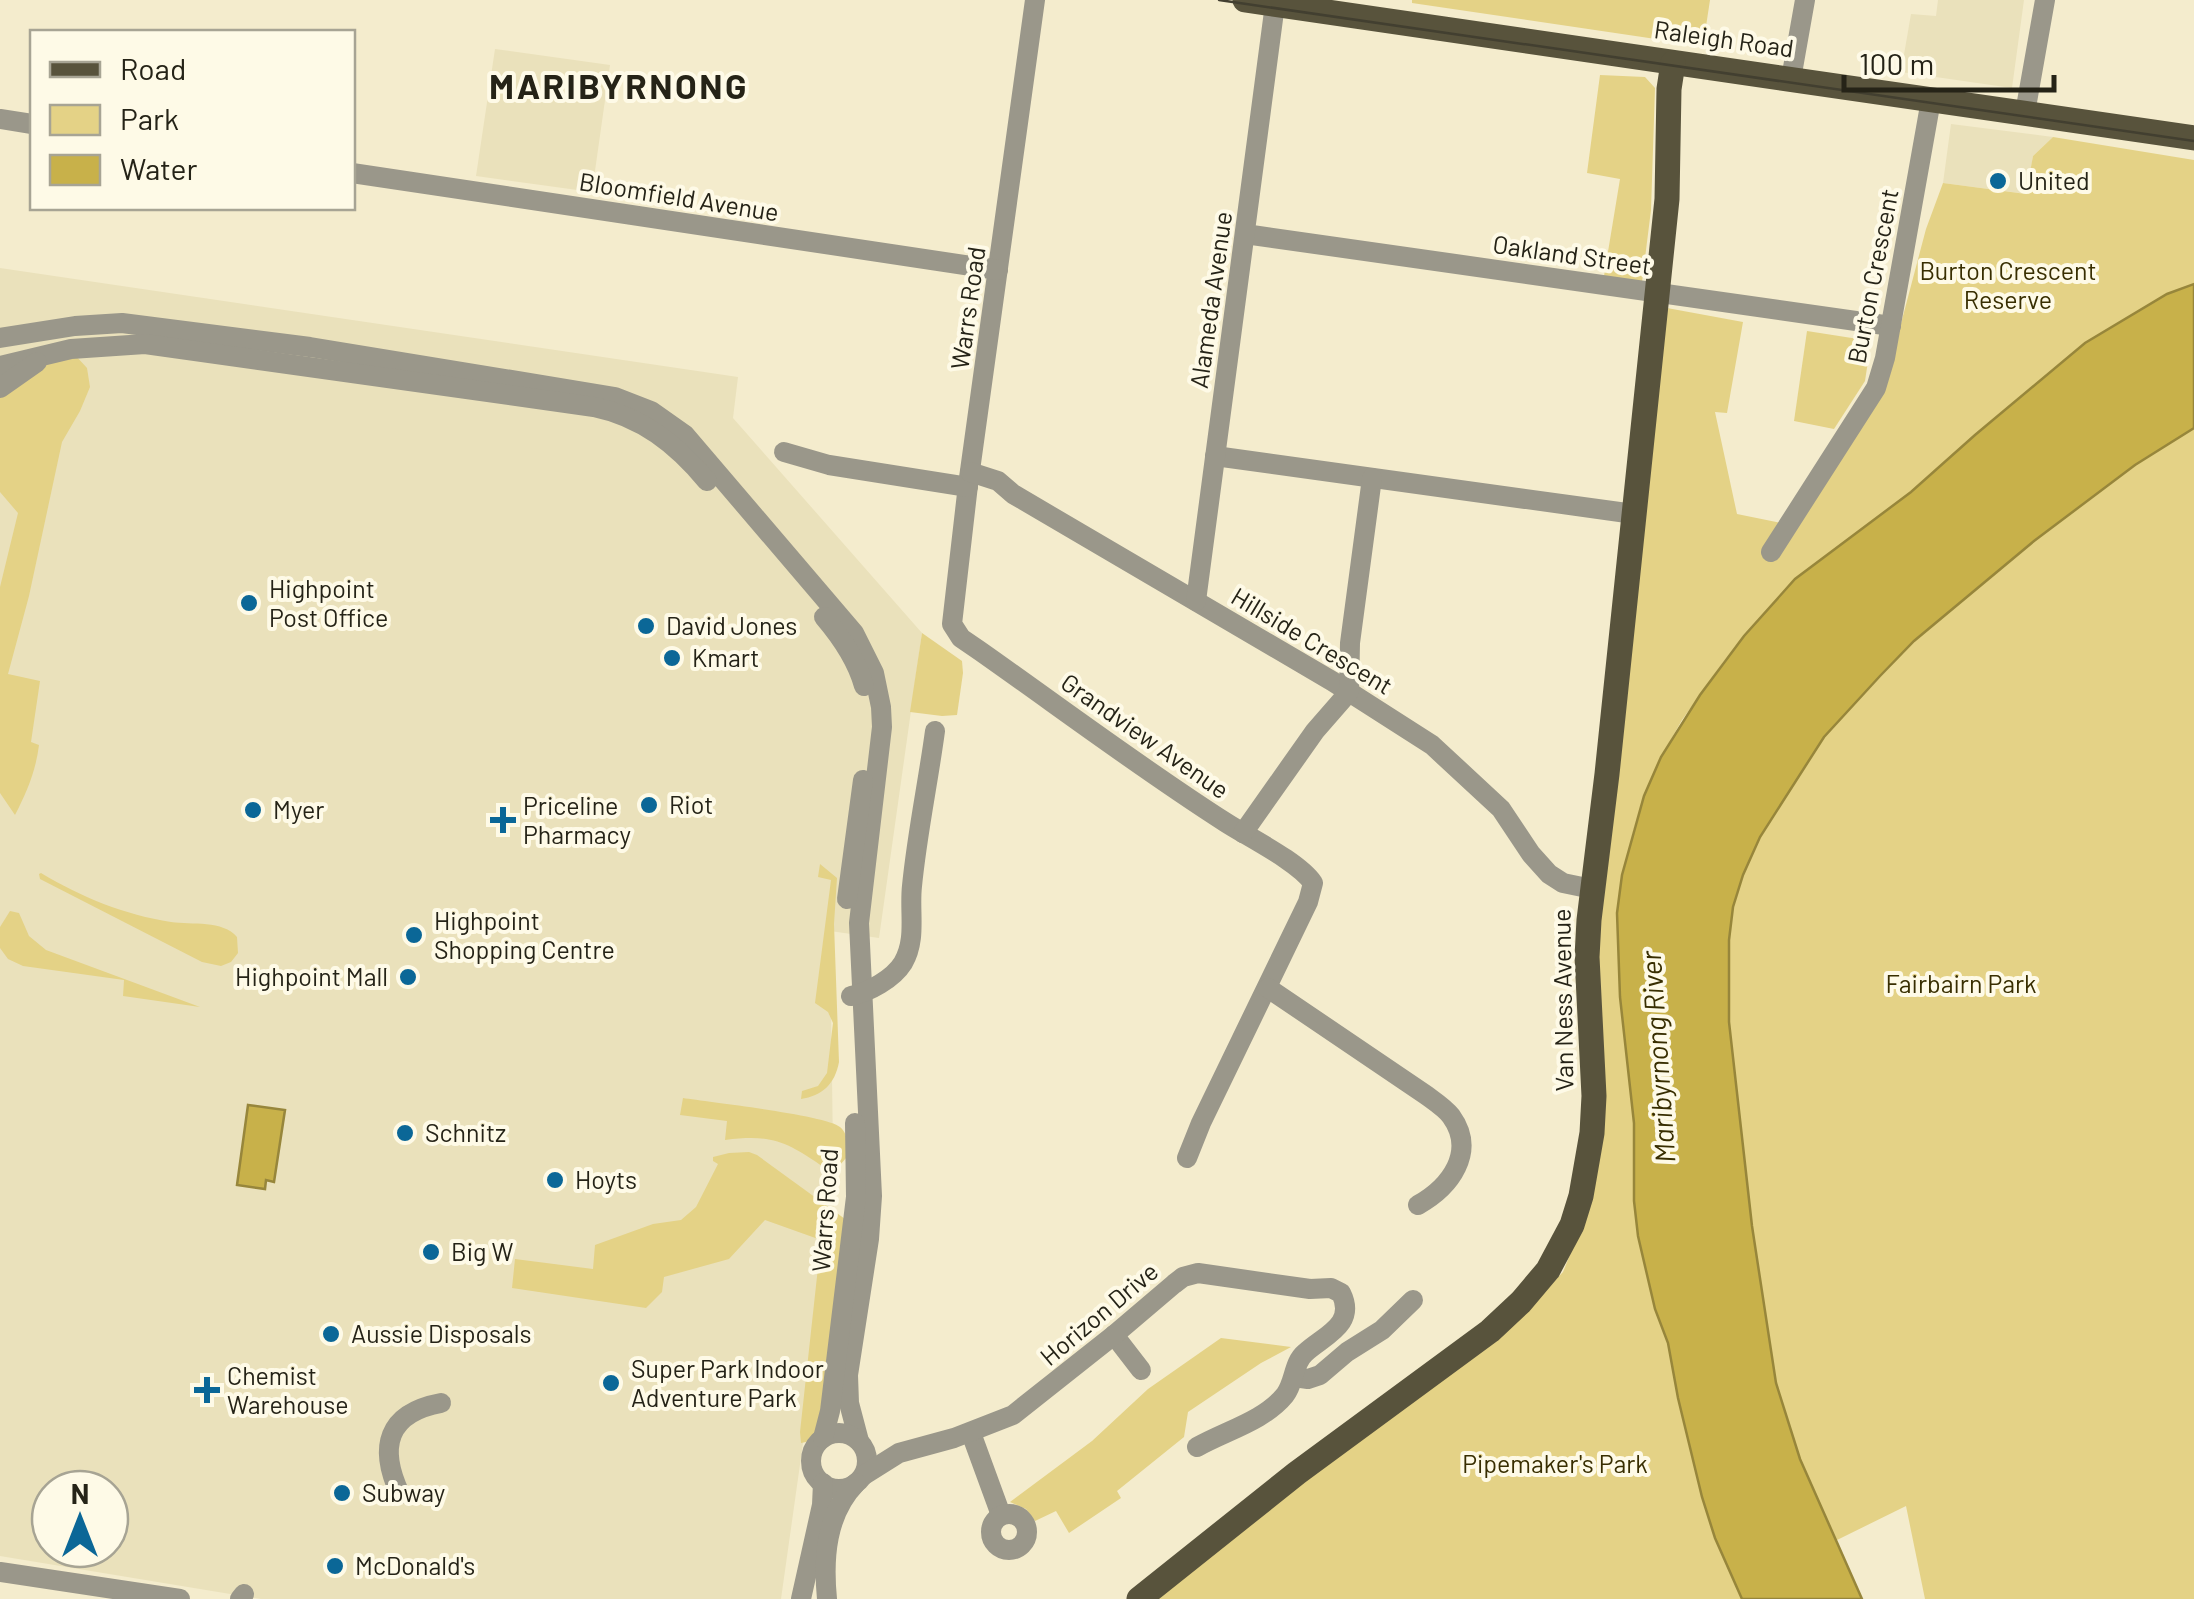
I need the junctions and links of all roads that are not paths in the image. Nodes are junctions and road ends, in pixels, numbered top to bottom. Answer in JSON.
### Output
{"nodes":[{"id":1,"x":1034,"y":0,"type":"edge"},
{"id":2,"x":1245,"y":0,"type":"edge"},
{"id":3,"x":1805,"y":0,"type":"edge"},
{"id":4,"x":2045,"y":0,"type":"edge"},
{"id":5,"x":1274,"y":4,"type":"junction"},
{"id":6,"x":1343,"y":7,"type":"edge"},
{"id":7,"x":1680,"y":64,"type":"junction"},
{"id":8,"x":1790,"y":79,"type":"junction"},
{"id":9,"x":1932,"y":100,"type":"junction"},
{"id":10,"x":2025,"y":114,"type":"junction"},
{"id":11,"x":0,"y":120,"type":"edge"},
{"id":12,"x":30,"y":124,"type":"edge"},
{"id":13,"x":2194,"y":138,"type":"edge"},
{"id":14,"x":355,"y":173,"type":"edge"},
{"id":15,"x":1245,"y":234,"type":"junction"},
{"id":16,"x":998,"y":270,"type":"junction"},
{"id":17,"x":1657,"y":293,"type":"junction"},
{"id":18,"x":1891,"y":326,"type":"junction"},
{"id":19,"x":0,"y":338,"type":"edge"},
{"id":20,"x":52,"y":353,"type":"junction"},
{"id":21,"x":0,"y":366,"type":"edge"},
{"id":22,"x":0,"y":388,"type":"edge"},
{"id":23,"x":784,"y":452,"type":"dead end"},
{"id":24,"x":1216,"y":456,"type":"junction"},
{"id":25,"x":1372,"y":478,"type":"junction"},
{"id":26,"x":969,"y":481,"type":"junction"},
{"id":27,"x":1634,"y":514,"type":"junction"},
{"id":28,"x":1771,"y":552,"type":"dead end"},
{"id":29,"x":1196,"y":601,"type":"junction"},
{"id":30,"x":952,"y":624,"type":"joint"},
{"id":31,"x":1340,"y":686,"type":"junction"},
{"id":32,"x":934,"y":731,"type":"dead end"},
{"id":33,"x":1243,"y":833,"type":"junction"},
{"id":34,"x":1591,"y":895,"type":"junction"},
{"id":35,"x":1268,"y":988,"type":"junction"},
{"id":36,"x":856,"y":995,"type":"junction"},
{"id":37,"x":1186,"y":1158,"type":"dead end"},
{"id":38,"x":1418,"y":1205,"type":"dead end"},
{"id":39,"x":1413,"y":1300,"type":"dead end"},
{"id":40,"x":1114,"y":1336,"type":"junction"},
{"id":41,"x":1140,"y":1370,"type":"dead end"},
{"id":42,"x":1292,"y":1382,"type":"junction"},
{"id":43,"x":442,"y":1403,"type":"dead end"},
{"id":44,"x":971,"y":1432,"type":"junction"},
{"id":45,"x":823,"y":1438,"type":"junction"},
{"id":46,"x":860,"y":1442,"type":"junction"},
{"id":47,"x":1197,"y":1447,"type":"dead end"},
{"id":48,"x":861,"y":1478,"type":"junction"},
{"id":49,"x":823,"y":1483,"type":"junction"},
{"id":50,"x":400,"y":1494,"type":"dead end"},
{"id":51,"x":1001,"y":1515,"type":"dead end"},
{"id":52,"x":0,"y":1572,"type":"edge"},
{"id":53,"x":0,"y":1583,"type":"edge"},
{"id":54,"x":100,"y":1599,"type":"edge"},
{"id":55,"x":180,"y":1599,"type":"edge"},
{"id":56,"x":801,"y":1599,"type":"edge"},
{"id":57,"x":827,"y":1599,"type":"edge"},
{"id":58,"x":1139,"y":1599,"type":"edge"}],
"edges":[{"from":1,"to":16,"type":"street","name":"Warrs Road"},
{"from":2,"to":5,"type":"main road","name":"Raleigh Road"},
{"from":3,"to":8,"type":"street"},
{"from":4,"to":10,"type":"street"},
{"from":5,"to":6,"type":"main road","name":"Raleigh Road"},
{"from":5,"to":15,"type":"street","name":"Alameda Avenue"},
{"from":6,"to":7,"type":"main road","name":"Raleigh Road"},
{"from":7,"to":8,"type":"main road","name":"Raleigh Road"},
{"from":7,"to":17,"type":"main road","name":"Van Ness Avenue"},
{"from":8,"to":9,"type":"main road","name":"Raleigh Road"},
{"from":9,"to":10,"type":"main road","name":"Raleigh Road"},
{"from":9,"to":18,"type":"street","name":"Burton Crescent"},
{"from":10,"to":13,"type":"main road","name":"Raleigh Road"},
{"from":11,"to":12,"type":"street"},
{"from":14,"to":16,"type":"street","name":"Bloomfield Avenue"},
{"from":15,"to":17,"type":"street","name":"Oakland Street"},
{"from":15,"to":24,"type":"street","name":"Alameda Avenue"},
{"from":16,"to":26,"type":"street","name":"Warrs Road"},
{"from":17,"to":18,"type":"street","name":"Oakland Street"},
{"from":17,"to":27,"type":"main road","name":"Van Ness Avenue"},
{"from":18,"to":28,"type":"street","name":"Burton Crescent"},
{"from":19,"to":36,"type":"street"},
{"from":20,"to":21,"type":"street"},
{"from":20,"to":22,"type":"street"},
{"from":20,"to":36,"type":"street"},
{"from":23,"to":26,"type":"street","name":"Hillside Crescent"},
{"from":24,"to":25,"type":"street"},
{"from":24,"to":29,"type":"street","name":"Alameda Avenue"},
{"from":25,"to":27,"type":"street"},
{"from":25,"to":31,"type":"street"},
{"from":26,"to":29,"type":"street","name":"Hillside Crescent"},
{"from":26,"to":30,"type":"street","name":"Warrs Road"},
{"from":27,"to":34,"type":"main road","name":"Van Ness Avenue"},
{"from":29,"to":31,"type":"street","name":"Hillside Crescent"},
{"from":30,"to":33,"type":"street","name":"Grandview Avenue"},
{"from":31,"to":33,"type":"street"},
{"from":31,"to":34,"type":"street","name":"Hillside Crescent"},
{"from":32,"to":36,"type":"street"},
{"from":33,"to":35,"type":"street","name":"Grandview Avenue"},
{"from":34,"to":58,"type":"main road","name":"Van Ness Avenue"},
{"from":35,"to":37,"type":"street"},
{"from":35,"to":38,"type":"street"},
{"from":36,"to":45,"type":"street","name":"Warrs Road"},
{"from":36,"to":46,"type":"street","name":"Warrs Road"},
{"from":39,"to":42,"type":"street","name":"Horizon Drive"},
{"from":40,"to":41,"type":"street"},
{"from":40,"to":42,"type":"street","name":"Horizon Drive"},
{"from":40,"to":44,"type":"street","name":"Horizon Drive"},
{"from":42,"to":47,"type":"street","name":"Horizon Drive"},
{"from":43,"to":50,"type":"street"},
{"from":44,"to":46,"type":"street","name":"Horizon Drive"},
{"from":44,"to":48,"type":"street","name":"Horizon Drive"},
{"from":44,"to":51,"type":"street"},
{"from":45,"to":46,"type":"street"},
{"from":45,"to":49,"type":"street"},
{"from":46,"to":48,"type":"street"},
{"from":48,"to":49,"type":"street"},
{"from":48,"to":57,"type":"street"},
{"from":49,"to":56,"type":"street"},
{"from":52,"to":55,"type":"street"},
{"from":53,"to":54,"type":"street"}]}
